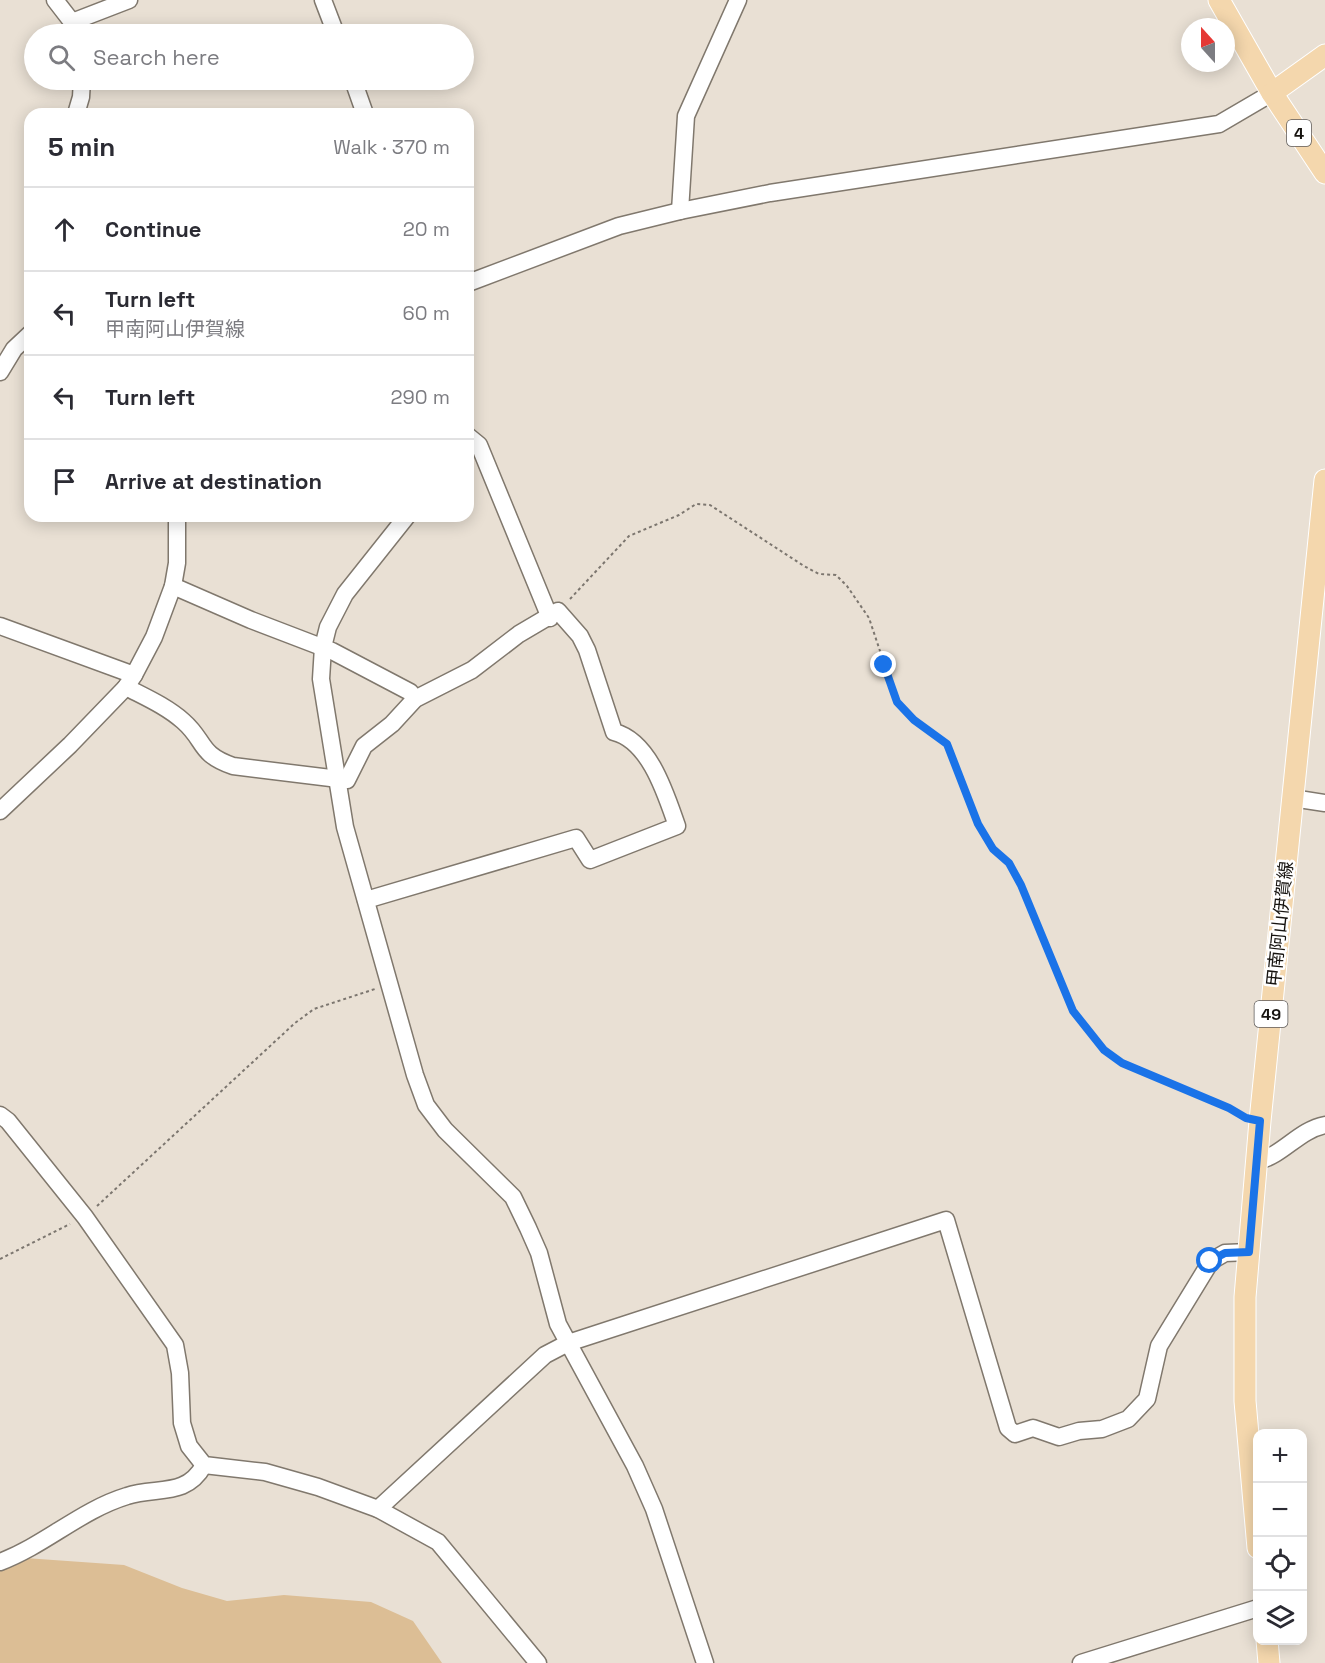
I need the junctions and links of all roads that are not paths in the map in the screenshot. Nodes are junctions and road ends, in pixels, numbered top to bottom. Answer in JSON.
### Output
{"nodes":[{"id":1,"x":55,"y":0,"type":"edge"},
{"id":2,"x":129,"y":0,"type":"edge"},
{"id":3,"x":323,"y":0,"type":"edge"},
{"id":4,"x":738,"y":0,"type":"edge"},
{"id":5,"x":1219,"y":0,"type":"edge"},
{"id":6,"x":71,"y":24,"type":"edge"},
{"id":7,"x":82,"y":24,"type":"edge"},
{"id":8,"x":332,"y":24,"type":"edge"},
{"id":9,"x":1325,"y":55,"type":"edge"},
{"id":10,"x":81,"y":90,"type":"edge"},
{"id":11,"x":357,"y":90,"type":"edge"},
{"id":12,"x":1272,"y":93,"type":"junction"},
{"id":13,"x":78,"y":108,"type":"edge"},
{"id":14,"x":364,"y":108,"type":"edge"},
{"id":15,"x":1325,"y":173,"type":"edge"},
{"id":16,"x":680,"y":211,"type":"junction"},
{"id":17,"x":474,"y":281,"type":"edge"},
{"id":18,"x":24,"y":340,"type":"edge"},
{"id":19,"x":0,"y":372,"type":"edge"},
{"id":20,"x":474,"y":441,"type":"edge"},
{"id":21,"x":1325,"y":480,"type":"edge"},
{"id":22,"x":177,"y":522,"type":"edge"},
{"id":23,"x":402,"y":522,"type":"edge"},
{"id":24,"x":173,"y":586,"type":"junction"},
{"id":25,"x":554,"y":615,"type":"junction"},
{"id":26,"x":0,"y":626,"type":"edge"},
{"id":27,"x":322,"y":647,"type":"junction"},
{"id":28,"x":130,"y":681,"type":"junction"},
{"id":29,"x":415,"y":699,"type":"junction"},
{"id":30,"x":337,"y":780,"type":"junction"},
{"id":31,"x":1292,"y":798,"type":"junction"},
{"id":32,"x":1325,"y":803,"type":"edge"},
{"id":33,"x":0,"y":812,"type":"edge"},
{"id":34,"x":366,"y":900,"type":"junction"},
{"id":35,"x":0,"y":1115,"type":"edge"},
{"id":36,"x":1325,"y":1125,"type":"edge"},
{"id":37,"x":1258,"y":1161,"type":"junction"},
{"id":38,"x":1249,"y":1252,"type":"junction"},
{"id":39,"x":568,"y":1343,"type":"junction"},
{"id":40,"x":204,"y":1466,"type":"junction"},
{"id":41,"x":378,"y":1509,"type":"junction"},
{"id":42,"x":1256,"y":1537,"type":"edge"},
{"id":43,"x":0,"y":1562,"type":"edge"},
{"id":44,"x":1253,"y":1609,"type":"edge"},
{"id":45,"x":1267,"y":1645,"type":"edge"},
{"id":46,"x":538,"y":1663,"type":"edge"},
{"id":47,"x":705,"y":1663,"type":"edge"},
{"id":48,"x":1081,"y":1663,"type":"edge"},
{"id":49,"x":1269,"y":1663,"type":"edge"}],
"edges":[{"from":1,"to":6,"type":"street"},
{"from":2,"to":7,"type":"street"},
{"from":3,"to":8,"type":"street"},
{"from":4,"to":16,"type":"street"},
{"from":5,"to":12,"type":"main road","number":"4"},
{"from":9,"to":12,"type":"main road"},
{"from":10,"to":13,"type":"street"},
{"from":11,"to":14,"type":"street"},
{"from":12,"to":15,"type":"main road","number":"4"},
{"from":12,"to":16,"type":"street"},
{"from":16,"to":17,"type":"street"},
{"from":18,"to":19,"type":"street"},
{"from":20,"to":25,"type":"street"},
{"from":21,"to":31,"type":"main road","name":"甲南阿山伊賀線","number":"49"},
{"from":22,"to":24,"type":"street"},
{"from":23,"to":27,"type":"street"},
{"from":24,"to":27,"type":"street"},
{"from":24,"to":28,"type":"street"},
{"from":25,"to":29,"type":"street"},
{"from":25,"to":34,"type":"street"},
{"from":26,"to":28,"type":"street"},
{"from":27,"to":29,"type":"street"},
{"from":27,"to":30,"type":"street"},
{"from":28,"to":30,"type":"street"},
{"from":28,"to":33,"type":"street"},
{"from":29,"to":30,"type":"street"},
{"from":30,"to":34,"type":"street"},
{"from":31,"to":32,"type":"street"},
{"from":31,"to":37,"type":"main road","name":"甲南阿山伊賀線","number":"49"},
{"from":34,"to":39,"type":"street"},
{"from":35,"to":40,"type":"street"},
{"from":36,"to":37,"type":"street"},
{"from":37,"to":38,"type":"main road","name":"甲南阿山伊賀線","number":"49"},
{"from":38,"to":39,"type":"street"},
{"from":38,"to":42,"type":"main road","name":"甲南阿山伊賀線","number":"49"},
{"from":39,"to":41,"type":"street"},
{"from":39,"to":47,"type":"street"},
{"from":40,"to":41,"type":"street"},
{"from":40,"to":43,"type":"street"},
{"from":41,"to":46,"type":"street"},
{"from":44,"to":48,"type":"street"},
{"from":45,"to":49,"type":"main road"}]}
